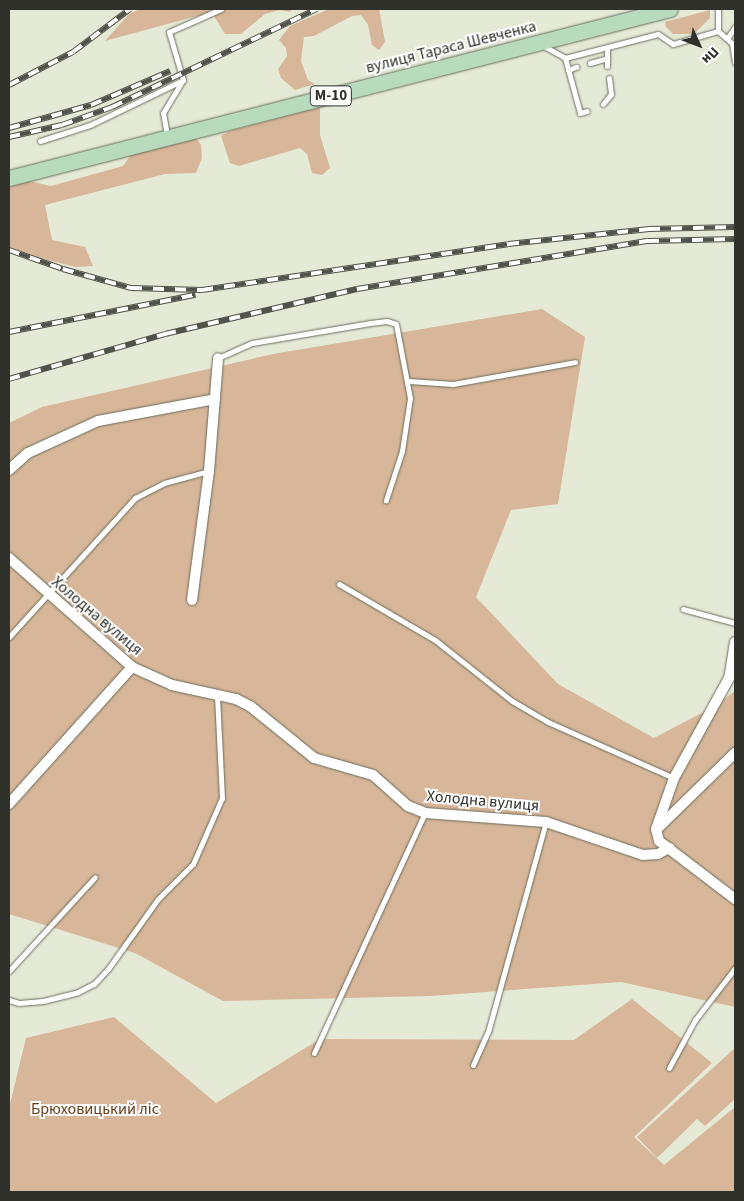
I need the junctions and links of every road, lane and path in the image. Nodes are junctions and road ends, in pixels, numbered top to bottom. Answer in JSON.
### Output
{"nodes":[{"id":1,"x":221,"y":9,"type":"edge"},
{"id":2,"x":668,"y":9,"type":"edge"},
{"id":3,"x":718,"y":9,"type":"edge"},
{"id":4,"x":735,"y":27,"type":"edge"},
{"id":5,"x":718,"y":31,"type":"junction"},
{"id":6,"x":728,"y":37,"type":"junction"},
{"id":7,"x":538,"y":42,"type":"junction"},
{"id":8,"x":608,"y":48,"type":"junction"},
{"id":9,"x":565,"y":58,"type":"junction"},
{"id":10,"x":607,"y":58,"type":"junction"},
{"id":11,"x":590,"y":63,"type":"dead end"},
{"id":12,"x":735,"y":63,"type":"edge"},
{"id":13,"x":607,"y":66,"type":"dead end"},
{"id":14,"x":576,"y":68,"type":"dead end"},
{"id":15,"x":568,"y":70,"type":"junction"},
{"id":16,"x":609,"y":78,"type":"dead end"},
{"id":17,"x":184,"y":80,"type":"junction"},
{"id":18,"x":603,"y":104,"type":"dead end"},
{"id":19,"x":587,"y":111,"type":"dead end"},
{"id":20,"x":168,"y":138,"type":"junction"},
{"id":21,"x":40,"y":141,"type":"dead end"},
{"id":22,"x":9,"y":178,"type":"edge"},
{"id":23,"x":218,"y":358,"type":"joint"},
{"id":24,"x":574,"y":362,"type":"dead end"},
{"id":25,"x":409,"y":381,"type":"junction"},
{"id":26,"x":214,"y":399,"type":"junction"},
{"id":27,"x":9,"y":470,"type":"edge"},
{"id":28,"x":209,"y":471,"type":"junction"},
{"id":29,"x":386,"y":500,"type":"dead end"},
{"id":30,"x":9,"y":558,"type":"edge"},
{"id":31,"x":339,"y":584,"type":"dead end"},
{"id":32,"x":47,"y":594,"type":"junction"},
{"id":33,"x":192,"y":600,"type":"dead end"},
{"id":34,"x":683,"y":609,"type":"dead end"},
{"id":35,"x":735,"y":622,"type":"edge"},
{"id":36,"x":9,"y":637,"type":"edge"},
{"id":37,"x":735,"y":642,"type":"edge"},
{"id":38,"x":132,"y":667,"type":"junction"},
{"id":39,"x":217,"y":694,"type":"junction"},
{"id":40,"x":735,"y":753,"type":"edge"},
{"id":41,"x":674,"y":778,"type":"junction"},
{"id":42,"x":9,"y":804,"type":"edge"},
{"id":43,"x":425,"y":812,"type":"junction"},
{"id":44,"x":546,"y":822,"type":"junction"},
{"id":45,"x":656,"y":829,"type":"junction"},
{"id":46,"x":668,"y":848,"type":"junction"},
{"id":47,"x":95,"y":877,"type":"dead end"},
{"id":48,"x":735,"y":899,"type":"edge"},
{"id":49,"x":735,"y":968,"type":"edge"},
{"id":50,"x":9,"y":971,"type":"edge"},
{"id":51,"x":9,"y":1000,"type":"edge"},
{"id":52,"x":314,"y":1053,"type":"dead end"},
{"id":53,"x":472,"y":1065,"type":"dead end"},
{"id":54,"x":669,"y":1068,"type":"dead end"}],
"edges":[{"from":1,"to":17,"type":"lane"},
{"from":2,"to":7,"type":"main road","name":"вулиця Тараса Шевченка","number":"М-10"},
{"from":3,"to":5,"type":"lane"},
{"from":4,"to":6,"type":"lane"},
{"from":5,"to":6,"type":"lane"},
{"from":5,"to":8,"type":"lane"},
{"from":6,"to":12,"type":"lane"},
{"from":7,"to":9,"type":"lane"},
{"from":7,"to":20,"type":"main road","name":"вулиця Тараса Шевченка","number":"М-10"},
{"from":8,"to":9,"type":"lane"},
{"from":8,"to":10,"type":"lane"},
{"from":9,"to":15,"type":"lane"},
{"from":10,"to":11,"type":"lane"},
{"from":10,"to":13,"type":"lane"},
{"from":14,"to":15,"type":"lane"},
{"from":15,"to":19,"type":"lane"},
{"from":16,"to":18,"type":"lane"},
{"from":17,"to":20,"type":"lane"},
{"from":17,"to":21,"type":"lane"},
{"from":20,"to":22,"type":"main road","name":"вулиця Тараса Шевченка","number":"М-10"},
{"from":23,"to":25,"type":"lane"},
{"from":23,"to":26,"type":"street"},
{"from":24,"to":25,"type":"lane"},
{"from":25,"to":29,"type":"lane"},
{"from":26,"to":27,"type":"street"},
{"from":26,"to":28,"type":"street"},
{"from":28,"to":32,"type":"lane"},
{"from":28,"to":33,"type":"street"},
{"from":30,"to":32,"type":"street","name":"Холодна вулиця"},
{"from":31,"to":41,"type":"lane"},
{"from":32,"to":36,"type":"lane"},
{"from":32,"to":38,"type":"street","name":"Холодна вулиця"},
{"from":34,"to":35,"type":"lane"},
{"from":37,"to":41,"type":"street"},
{"from":38,"to":39,"type":"street","name":"Холодна вулиця"},
{"from":38,"to":42,"type":"street"},
{"from":39,"to":43,"type":"street","name":"Холодна вулиця"},
{"from":39,"to":51,"type":"lane"},
{"from":40,"to":45,"type":"street"},
{"from":41,"to":45,"type":"street"},
{"from":43,"to":44,"type":"street","name":"Холодна вулиця"},
{"from":43,"to":52,"type":"lane"},
{"from":44,"to":46,"type":"street","name":"Холодна вулиця"},
{"from":44,"to":53,"type":"lane"},
{"from":45,"to":46,"type":"street"},
{"from":46,"to":48,"type":"street"},
{"from":47,"to":50,"type":"lane"},
{"from":49,"to":54,"type":"lane"}]}
